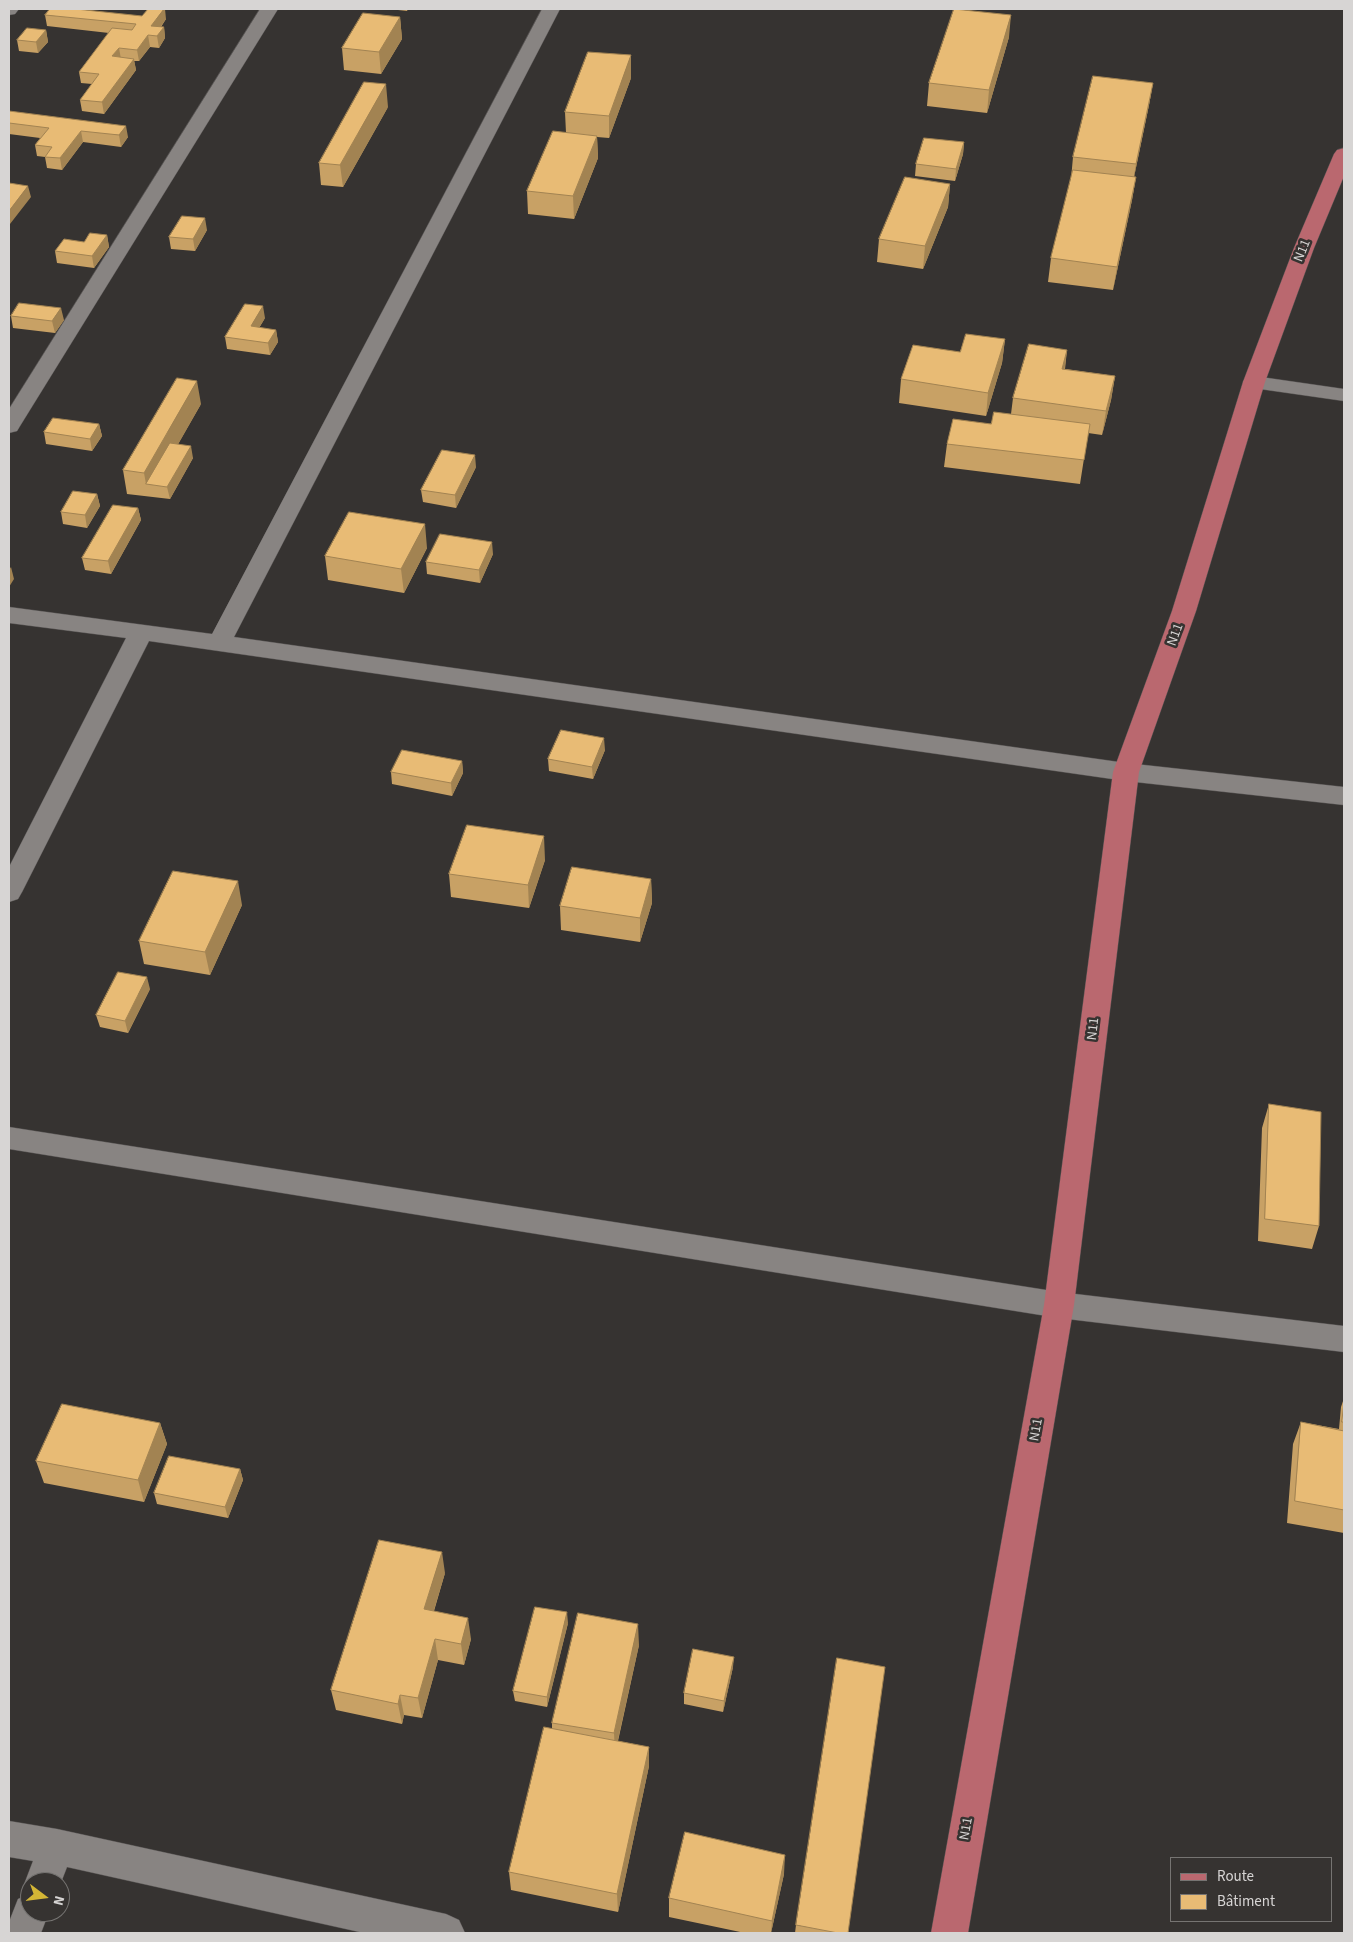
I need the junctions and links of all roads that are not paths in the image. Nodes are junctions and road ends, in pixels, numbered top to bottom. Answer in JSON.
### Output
{"nodes":[{"id":1,"x":269,"y":9,"type":"edge"},
{"id":2,"x":551,"y":9,"type":"edge"},
{"id":3,"x":1344,"y":154,"type":"edge"},
{"id":4,"x":1254,"y":382,"type":"junction"},
{"id":5,"x":1344,"y":395,"type":"edge"},
{"id":6,"x":9,"y":426,"type":"edge"},
{"id":7,"x":9,"y":615,"type":"edge"},
{"id":8,"x":141,"y":633,"type":"junction"},
{"id":9,"x":219,"y":643,"type":"junction"},
{"id":10,"x":1126,"y":772,"type":"junction"},
{"id":11,"x":1344,"y":796,"type":"edge"},
{"id":12,"x":9,"y":892,"type":"edge"},
{"id":13,"x":9,"y":1138,"type":"edge"},
{"id":14,"x":1059,"y":1305,"type":"junction"},
{"id":15,"x":1344,"y":1340,"type":"edge"},
{"id":16,"x":9,"y":1839,"type":"edge"},
{"id":17,"x":56,"y":1847,"type":"junction"},
{"id":18,"x":47,"y":1872,"type":"edge"},
{"id":19,"x":446,"y":1933,"type":"edge"},
{"id":20,"x":949,"y":1933,"type":"edge"}],
"edges":[{"from":1,"to":6,"type":"street"},
{"from":2,"to":9,"type":"street"},
{"from":3,"to":4,"type":"main road","name":"N11"},
{"from":4,"to":5,"type":"street"},
{"from":4,"to":10,"type":"main road","name":"N11"},
{"from":7,"to":8,"type":"street"},
{"from":8,"to":9,"type":"street"},
{"from":8,"to":12,"type":"street"},
{"from":9,"to":10,"type":"street"},
{"from":10,"to":11,"type":"street"},
{"from":10,"to":14,"type":"main road","name":"N11"},
{"from":13,"to":14,"type":"street"},
{"from":14,"to":15,"type":"street"},
{"from":14,"to":20,"type":"main road","name":"N11"},
{"from":16,"to":17,"type":"street"},
{"from":17,"to":18,"type":"street"},
{"from":17,"to":19,"type":"street"}]}
